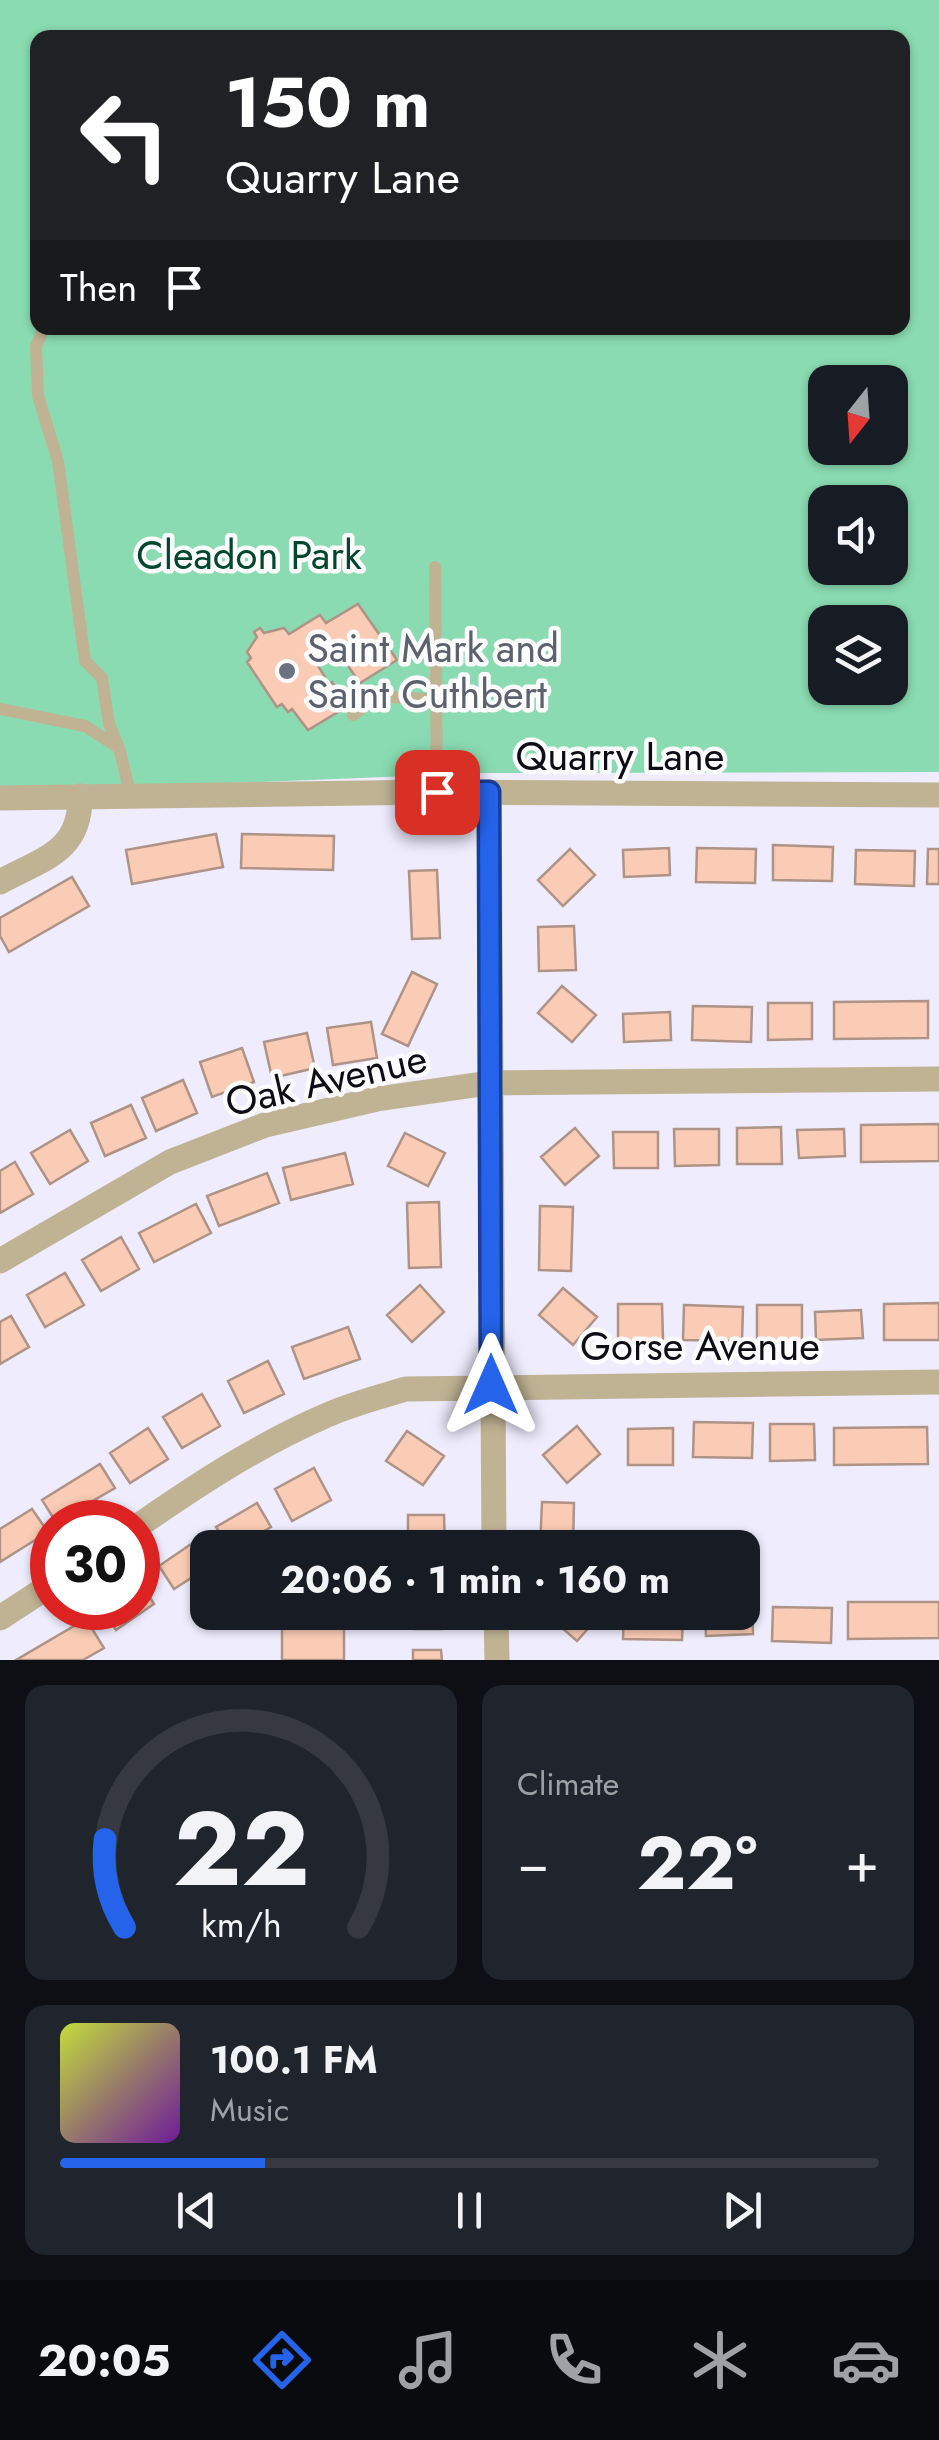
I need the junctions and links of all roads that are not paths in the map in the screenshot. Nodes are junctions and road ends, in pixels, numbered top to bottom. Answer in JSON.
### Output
{"nodes":[{"id":1,"x":41,"y":335,"type":"edge"},
{"id":2,"x":435,"y":567,"type":"dead end"},
{"id":3,"x":436,"y":700,"type":"junction"},
{"id":4,"x":0,"y":709,"type":"edge"},
{"id":5,"x":353,"y":714,"type":"dead end"},
{"id":6,"x":119,"y":748,"type":"junction"},
{"id":7,"x":437,"y":792,"type":"junction"},
{"id":8,"x":489,"y":792,"type":"junction"},
{"id":9,"x":939,"y":795,"type":"edge"},
{"id":10,"x":80,"y":796,"type":"junction"},
{"id":11,"x":131,"y":796,"type":"junction"},
{"id":12,"x":0,"y":798,"type":"edge"},
{"id":13,"x":0,"y":882,"type":"edge"},
{"id":14,"x":939,"y":1079,"type":"edge"},
{"id":15,"x":489,"y":1083,"type":"junction"},
{"id":16,"x":0,"y":1261,"type":"edge"},
{"id":17,"x":939,"y":1382,"type":"edge"},
{"id":18,"x":491,"y":1385,"type":"junction"},
{"id":19,"x":160,"y":1512,"type":"edge"},
{"id":20,"x":494,"y":1530,"type":"edge"},
{"id":21,"x":30,"y":1598,"type":"edge"},
{"id":22,"x":0,"y":1618,"type":"edge"},
{"id":23,"x":496,"y":1630,"type":"edge"},
{"id":24,"x":497,"y":1660,"type":"edge"}],
"edges":[{"from":1,"to":6,"type":"lane"},
{"from":2,"to":3,"type":"lane"},
{"from":3,"to":5,"type":"lane"},
{"from":3,"to":7,"type":"lane"},
{"from":4,"to":6,"type":"lane"},
{"from":6,"to":11,"type":"lane"},
{"from":7,"to":8,"type":"street","name":"Quarry Lane"},
{"from":7,"to":11,"type":"street","name":"Quarry Lane"},
{"from":8,"to":9,"type":"street","name":"Quarry Lane"},
{"from":8,"to":15,"type":"street"},
{"from":10,"to":11,"type":"street","name":"Quarry Lane"},
{"from":10,"to":12,"type":"street","name":"Quarry Lane"},
{"from":10,"to":13,"type":"street"},
{"from":14,"to":15,"type":"street","name":"Oak Avenue"},
{"from":15,"to":16,"type":"street","name":"Oak Avenue"},
{"from":15,"to":18,"type":"street"},
{"from":17,"to":18,"type":"street","name":"Gorse Avenue"},
{"from":18,"to":19,"type":"street","name":"Gorse Avenue"},
{"from":18,"to":20,"type":"street"},
{"from":21,"to":22,"type":"street"},
{"from":23,"to":24,"type":"street"}]}
